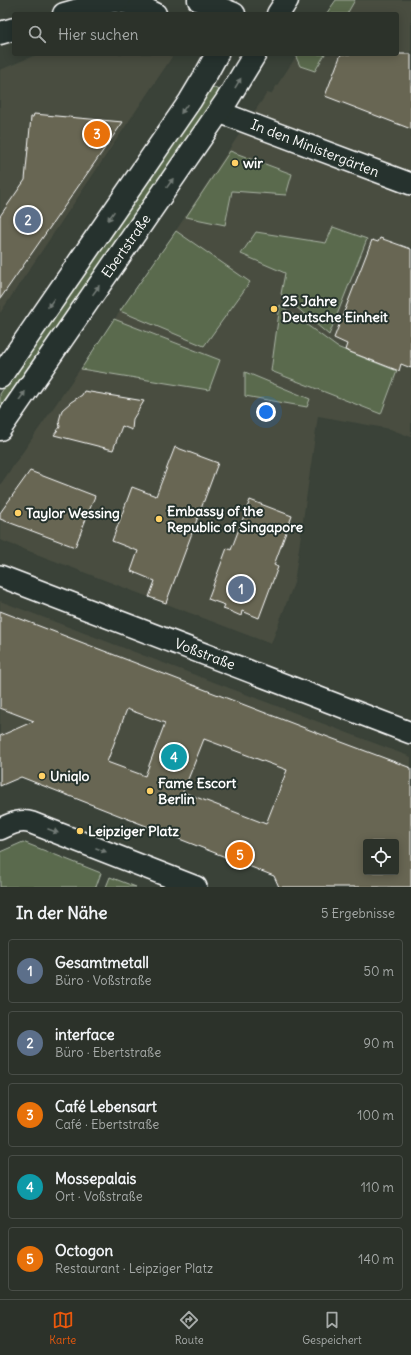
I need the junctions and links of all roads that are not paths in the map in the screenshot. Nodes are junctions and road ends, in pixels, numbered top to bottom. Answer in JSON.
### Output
{"nodes":[{"id":1,"x":117,"y":0,"type":"edge"},
{"id":2,"x":199,"y":0,"type":"edge"},
{"id":3,"x":244,"y":0,"type":"edge"},
{"id":4,"x":287,"y":0,"type":"edge"},
{"id":5,"x":71,"y":12,"type":"edge"},
{"id":6,"x":151,"y":12,"type":"edge"},
{"id":7,"x":230,"y":12,"type":"edge"},
{"id":8,"x":236,"y":12,"type":"edge"},
{"id":9,"x":279,"y":12,"type":"edge"},
{"id":10,"x":12,"y":30,"type":"edge"},
{"id":11,"x":0,"y":33,"type":"edge"},
{"id":12,"x":215,"y":56,"type":"edge"},
{"id":13,"x":246,"y":57,"type":"edge"},
{"id":14,"x":219,"y":112,"type":"junction"},
{"id":15,"x":411,"y":184,"type":"edge"},
{"id":16,"x":0,"y":377,"type":"edge"},
{"id":17,"x":0,"y":429,"type":"edge"},
{"id":18,"x":0,"y":576,"type":"edge"},
{"id":19,"x":411,"y":733,"type":"edge"},
{"id":20,"x":0,"y":829,"type":"edge"},
{"id":21,"x":196,"y":887,"type":"edge"}],
"edges":[{"from":1,"to":5,"type":"main road"},
{"from":1,"to":6,"type":"main road"},
{"from":2,"to":7,"type":"main road"},
{"from":3,"to":8,"type":"main road"},
{"from":4,"to":9,"type":"main road"},
{"from":10,"to":11,"type":"main road"},
{"from":12,"to":16,"type":"main road","name":"Ebertstraße","one_way":true},
{"from":14,"to":13,"type":"main road","name":"Ebertstraße","one_way":true},
{"from":14,"to":15,"type":"street","name":"In den Ministergärten"},
{"from":17,"to":14,"type":"main road","name":"Ebertstraße","one_way":true},
{"from":18,"to":19,"type":"street","name":"Voßstraße"},
{"from":20,"to":21,"type":"street","one_way":true}]}
